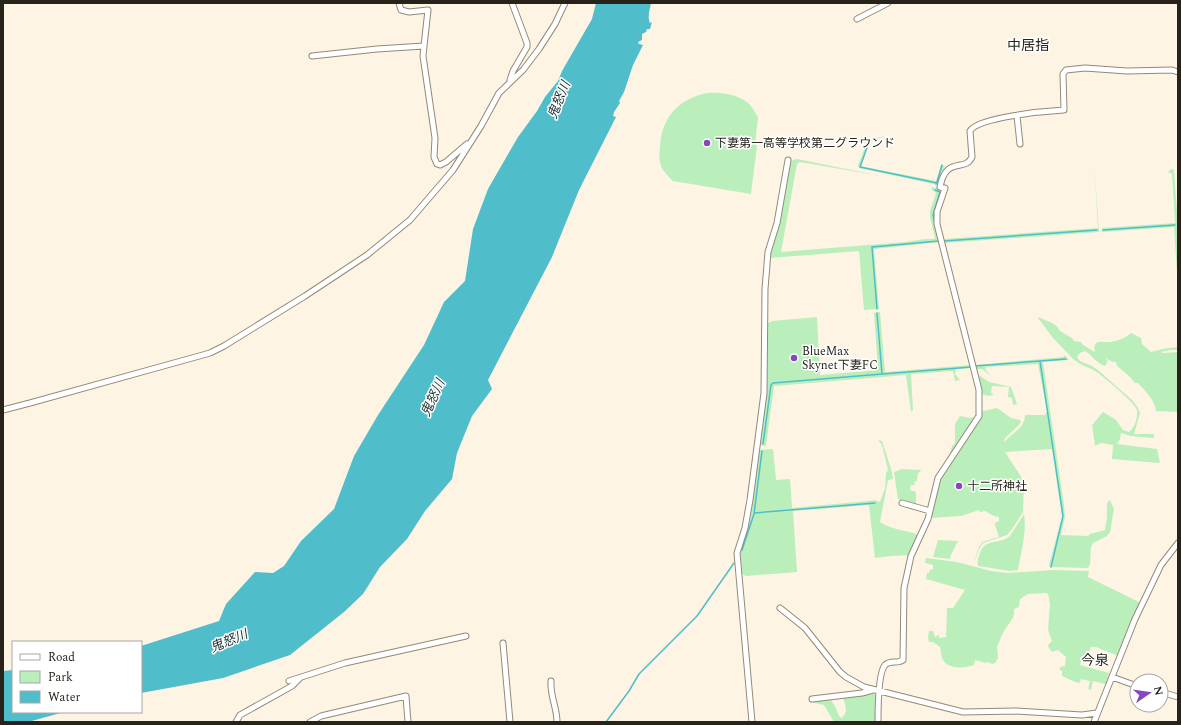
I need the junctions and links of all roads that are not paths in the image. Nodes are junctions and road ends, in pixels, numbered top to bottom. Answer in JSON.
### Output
{"nodes":[{"id":1,"x":399,"y":3,"type":"edge"},
{"id":2,"x":512,"y":3,"type":"edge"},
{"id":3,"x":565,"y":3,"type":"edge"},
{"id":4,"x":888,"y":3,"type":"edge"},
{"id":5,"x":857,"y":19,"type":"dead end"},
{"id":6,"x":424,"y":46,"type":"junction"},
{"id":7,"x":312,"y":56,"type":"dead end"},
{"id":8,"x":1178,"y":72,"type":"edge"},
{"id":9,"x":510,"y":81,"type":"junction"},
{"id":10,"x":1017,"y":116,"type":"junction"},
{"id":11,"x":472,"y":139,"type":"junction"},
{"id":12,"x":1020,"y":144,"type":"dead end"},
{"id":13,"x":788,"y":160,"type":"dead end"},
{"id":14,"x":3,"y":410,"type":"edge"},
{"id":15,"x":902,"y":503,"type":"dead end"},
{"id":16,"x":930,"y":511,"type":"junction"},
{"id":17,"x":1178,"y":543,"type":"edge"},
{"id":18,"x":780,"y":608,"type":"dead end"},
{"id":19,"x":466,"y":636,"type":"dead end"},
{"id":20,"x":503,"y":643,"type":"dead end"},
{"id":21,"x":301,"y":677,"type":"junction"},
{"id":22,"x":1112,"y":678,"type":"junction"},
{"id":23,"x":289,"y":681,"type":"dead end"},
{"id":24,"x":551,"y":681,"type":"dead end"},
{"id":25,"x":1129,"y":683,"type":"edge"},
{"id":26,"x":875,"y":691,"type":"junction"},
{"id":27,"x":812,"y":699,"type":"dead end"},
{"id":28,"x":1097,"y":713,"type":"junction"},
{"id":29,"x":236,"y":722,"type":"edge"},
{"id":30,"x":310,"y":722,"type":"edge"},
{"id":31,"x":408,"y":722,"type":"edge"},
{"id":32,"x":510,"y":722,"type":"edge"},
{"id":33,"x":557,"y":722,"type":"edge"},
{"id":34,"x":752,"y":722,"type":"edge"},
{"id":35,"x":878,"y":722,"type":"edge"},
{"id":36,"x":1094,"y":722,"type":"edge"}],
"edges":[{"from":1,"to":6,"type":"street"},
{"from":2,"to":9,"type":"street"},
{"from":3,"to":9,"type":"street"},
{"from":4,"to":5,"type":"street"},
{"from":6,"to":7,"type":"street"},
{"from":6,"to":11,"type":"street"},
{"from":8,"to":10,"type":"street"},
{"from":9,"to":11,"type":"street"},
{"from":10,"to":12,"type":"street"},
{"from":10,"to":16,"type":"street"},
{"from":11,"to":14,"type":"street"},
{"from":13,"to":34,"type":"street"},
{"from":15,"to":16,"type":"street"},
{"from":16,"to":26,"type":"street"},
{"from":17,"to":22,"type":"street"},
{"from":18,"to":26,"type":"street"},
{"from":19,"to":21,"type":"street"},
{"from":20,"to":32,"type":"street"},
{"from":21,"to":23,"type":"street"},
{"from":21,"to":29,"type":"street"},
{"from":22,"to":25,"type":"street"},
{"from":22,"to":28,"type":"street"},
{"from":24,"to":33,"type":"street"},
{"from":26,"to":27,"type":"street"},
{"from":26,"to":28,"type":"street"},
{"from":26,"to":35,"type":"street"},
{"from":28,"to":36,"type":"street"},
{"from":30,"to":31,"type":"street"}]}
